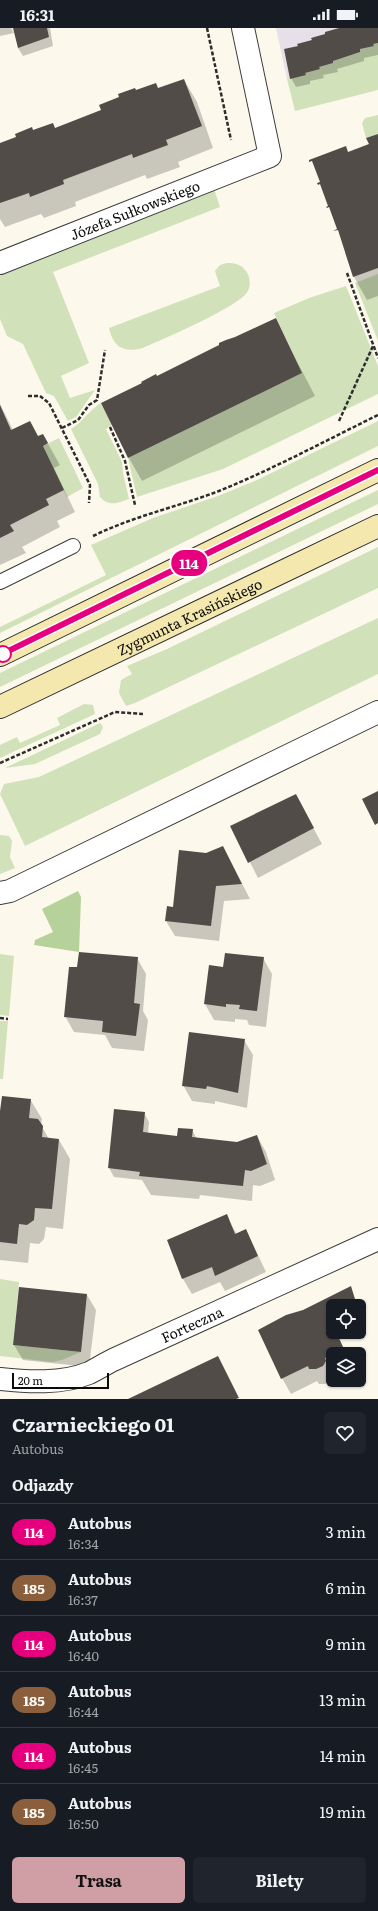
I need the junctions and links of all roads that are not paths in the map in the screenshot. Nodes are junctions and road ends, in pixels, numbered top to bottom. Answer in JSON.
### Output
{"nodes":[{"id":1,"x":243,"y":28,"type":"edge"},
{"id":2,"x":0,"y":263,"type":"edge"},
{"id":3,"x":378,"y":470,"type":"edge"},
{"id":4,"x":378,"y":526,"type":"edge"},
{"id":5,"x":73,"y":546,"type":"road end"},
{"id":6,"x":0,"y":582,"type":"edge"},
{"id":7,"x":0,"y":655,"type":"edge"},
{"id":8,"x":0,"y":707,"type":"edge"},
{"id":9,"x":378,"y":712,"type":"edge"},
{"id":10,"x":0,"y":893,"type":"edge"},
{"id":11,"x":378,"y":1239,"type":"edge"},
{"id":12,"x":0,"y":1378,"type":"edge"}],
"edges":[{"from":1,"to":2,"type":"street","name":"Józefa Sułkowskiego"},
{"from":3,"to":7,"type":"main road"},
{"from":4,"to":8,"type":"main road","name":"Zygmunta Krasińskiego"},
{"from":5,"to":6,"type":"lane"},
{"from":9,"to":10,"type":"street"},
{"from":11,"to":12,"type":"street","name":"Forteczna"}]}
